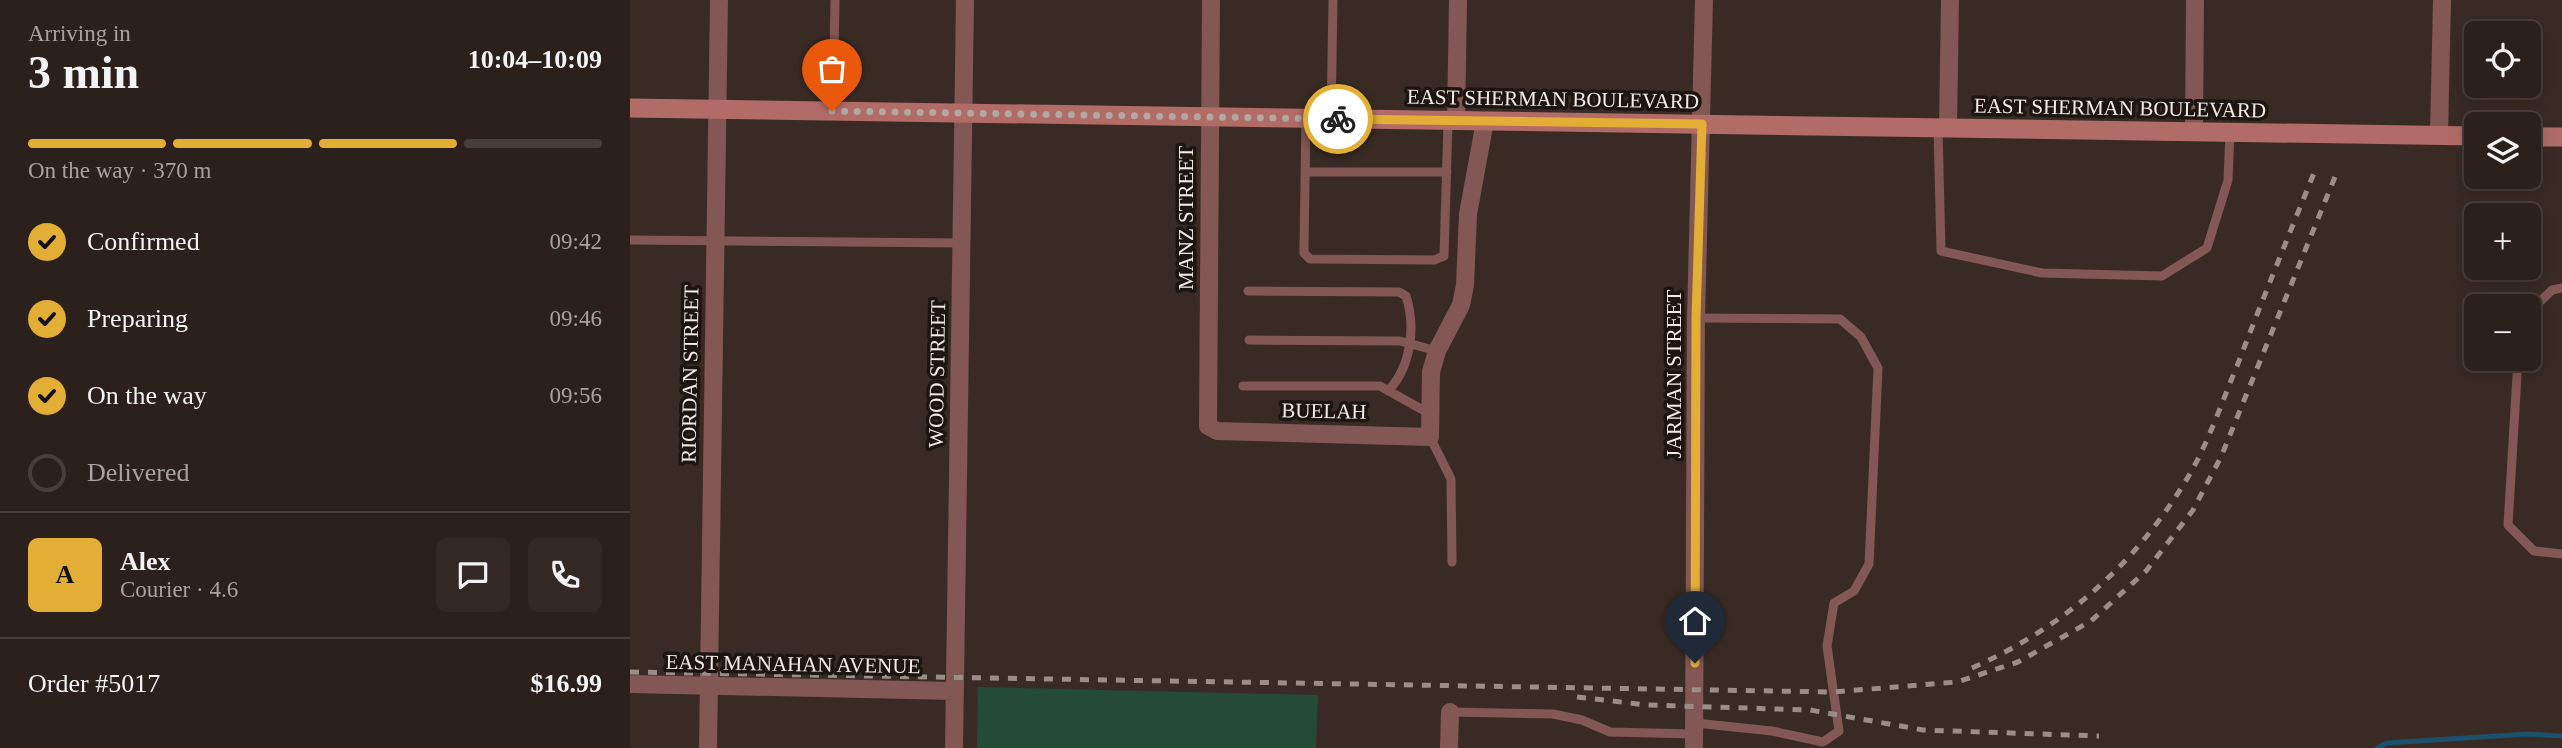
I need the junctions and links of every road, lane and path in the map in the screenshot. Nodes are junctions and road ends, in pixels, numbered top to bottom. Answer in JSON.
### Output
{"nodes":[{"id":1,"x":719,"y":0,"type":"edge"},
{"id":2,"x":835,"y":0,"type":"edge"},
{"id":3,"x":965,"y":0,"type":"edge"},
{"id":4,"x":1210,"y":0,"type":"edge"},
{"id":5,"x":1333,"y":0,"type":"edge"},
{"id":6,"x":1458,"y":0,"type":"edge"},
{"id":7,"x":1704,"y":0,"type":"edge"},
{"id":8,"x":1950,"y":0,"type":"edge"},
{"id":9,"x":2195,"y":0,"type":"edge"},
{"id":10,"x":2442,"y":0,"type":"edge"},
{"id":11,"x":630,"y":108,"type":"edge"},
{"id":12,"x":717,"y":109,"type":"junction"},
{"id":13,"x":832,"y":111,"type":"junction"},
{"id":14,"x":964,"y":113,"type":"junction"},
{"id":15,"x":1209,"y":117,"type":"junction"},
{"id":16,"x":1306,"y":118,"type":"junction"},
{"id":17,"x":1331,"y":119,"type":"junction"},
{"id":18,"x":1452,"y":121,"type":"junction"},
{"id":19,"x":1485,"y":121,"type":"junction"},
{"id":20,"x":1702,"y":124,"type":"junction"},
{"id":21,"x":1943,"y":128,"type":"junction"},
{"id":22,"x":2194,"y":131,"type":"junction"},
{"id":23,"x":2230,"y":132,"type":"junction"},
{"id":24,"x":2439,"y":135,"type":"junction"},
{"id":25,"x":2464,"y":136,"type":"edge"},
{"id":26,"x":2541,"y":137,"type":"edge"},
{"id":27,"x":2562,"y":137,"type":"edge"},
{"id":28,"x":1305,"y":172,"type":"junction"},
{"id":29,"x":1447,"y":172,"type":"junction"},
{"id":30,"x":630,"y":240,"type":"edge"},
{"id":31,"x":715,"y":240,"type":"junction"},
{"id":32,"x":962,"y":243,"type":"junction"},
{"id":33,"x":2562,"y":288,"type":"edge"},
{"id":34,"x":1248,"y":291,"type":"dead end"},
{"id":35,"x":2541,"y":301,"type":"edge"},
{"id":36,"x":1696,"y":318,"type":"junction"},
{"id":37,"x":1249,"y":340,"type":"dead end"},
{"id":38,"x":1409,"y":343,"type":"junction"},
{"id":39,"x":1437,"y":351,"type":"junction"},
{"id":40,"x":2517,"y":371,"type":"edge"},
{"id":41,"x":1243,"y":386,"type":"dead end"},
{"id":42,"x":1388,"y":391,"type":"junction"},
{"id":43,"x":1430,"y":414,"type":"junction"},
{"id":44,"x":1217,"y":431,"type":"joint"},
{"id":45,"x":1430,"y":437,"type":"junction"},
{"id":46,"x":2562,"y":554,"type":"edge"},
{"id":47,"x":1452,"y":562,"type":"dead end"},
{"id":48,"x":630,"y":684,"type":"edge"},
{"id":49,"x":709,"y":685,"type":"junction"},
{"id":50,"x":954,"y":691,"type":"junction"},
{"id":51,"x":1450,"y":712,"type":"joint"},
{"id":52,"x":1694,"y":735,"type":"edge"},
{"id":53,"x":1824,"y":745,"type":"edge"},
{"id":54,"x":708,"y":748,"type":"edge"},
{"id":55,"x":954,"y":748,"type":"edge"},
{"id":56,"x":1449,"y":748,"type":"edge"}],
"edges":[{"from":1,"to":12,"type":"street","name":"RIORDAN STREET"},
{"from":2,"to":13,"type":"lane"},
{"from":3,"to":14,"type":"street","name":"WOOD STREET"},
{"from":4,"to":15,"type":"street","name":"MANZ STREET"},
{"from":5,"to":17,"type":"lane"},
{"from":6,"to":18,"type":"street"},
{"from":7,"to":20,"type":"street","name":"JARMAN STREET"},
{"from":8,"to":21,"type":"street"},
{"from":9,"to":22,"type":"street"},
{"from":10,"to":24,"type":"street"},
{"from":11,"to":12,"type":"main road","name":"EAST SHERMAN BOULEVARD"},
{"from":12,"to":13,"type":"main road","name":"EAST SHERMAN BOULEVARD"},
{"from":12,"to":31,"type":"street","name":"RIORDAN STREET"},
{"from":13,"to":14,"type":"main road","name":"EAST SHERMAN BOULEVARD"},
{"from":14,"to":15,"type":"main road","name":"EAST SHERMAN BOULEVARD"},
{"from":14,"to":32,"type":"street","name":"WOOD STREET"},
{"from":15,"to":16,"type":"main road","name":"EAST SHERMAN BOULEVARD"},
{"from":15,"to":44,"type":"street","name":"MANZ STREET"},
{"from":16,"to":17,"type":"main road","name":"EAST SHERMAN BOULEVARD"},
{"from":16,"to":28,"type":"lane"},
{"from":17,"to":18,"type":"main road","name":"EAST SHERMAN BOULEVARD"},
{"from":18,"to":19,"type":"main road","name":"EAST SHERMAN BOULEVARD"},
{"from":18,"to":29,"type":"lane"},
{"from":19,"to":20,"type":"main road","name":"EAST SHERMAN BOULEVARD"},
{"from":19,"to":39,"type":"street"},
{"from":20,"to":21,"type":"main road","name":"EAST SHERMAN BOULEVARD"},
{"from":20,"to":36,"type":"street","name":"JARMAN STREET"},
{"from":21,"to":22,"type":"main road","name":"EAST SHERMAN BOULEVARD"},
{"from":21,"to":23,"type":"lane"},
{"from":22,"to":23,"type":"main road","name":"EAST SHERMAN BOULEVARD"},
{"from":23,"to":24,"type":"main road","name":"EAST SHERMAN BOULEVARD"},
{"from":24,"to":25,"type":"main road","name":"EAST SHERMAN BOULEVARD"},
{"from":26,"to":27,"type":"main road"},
{"from":28,"to":29,"type":"lane"},
{"from":28,"to":29,"type":"lane"},
{"from":30,"to":31,"type":"lane"},
{"from":31,"to":32,"type":"lane"},
{"from":31,"to":49,"type":"street","name":"RIORDAN STREET"},
{"from":32,"to":50,"type":"street","name":"WOOD STREET"},
{"from":33,"to":35,"type":"lane"},
{"from":34,"to":38,"type":"lane"},
{"from":36,"to":52,"type":"street","name":"JARMAN STREET"},
{"from":36,"to":53,"type":"lane"},
{"from":37,"to":38,"type":"lane"},
{"from":38,"to":39,"type":"lane"},
{"from":38,"to":42,"type":"lane"},
{"from":39,"to":43,"type":"street"},
{"from":40,"to":46,"type":"lane"},
{"from":41,"to":42,"type":"lane"},
{"from":42,"to":43,"type":"lane"},
{"from":43,"to":45,"type":"street"},
{"from":44,"to":45,"type":"street","name":"BUELAH"},
{"from":45,"to":47,"type":"lane"},
{"from":48,"to":49,"type":"street","name":"EAST MANAHAN AVENUE"},
{"from":49,"to":50,"type":"street","name":"EAST MANAHAN AVENUE"},
{"from":49,"to":54,"type":"street","name":"RIORDAN STREET"},
{"from":50,"to":55,"type":"street","name":"WOOD STREET"},
{"from":51,"to":52,"type":"lane"},
{"from":51,"to":56,"type":"street"},
{"from":52,"to":53,"type":"lane"}]}
